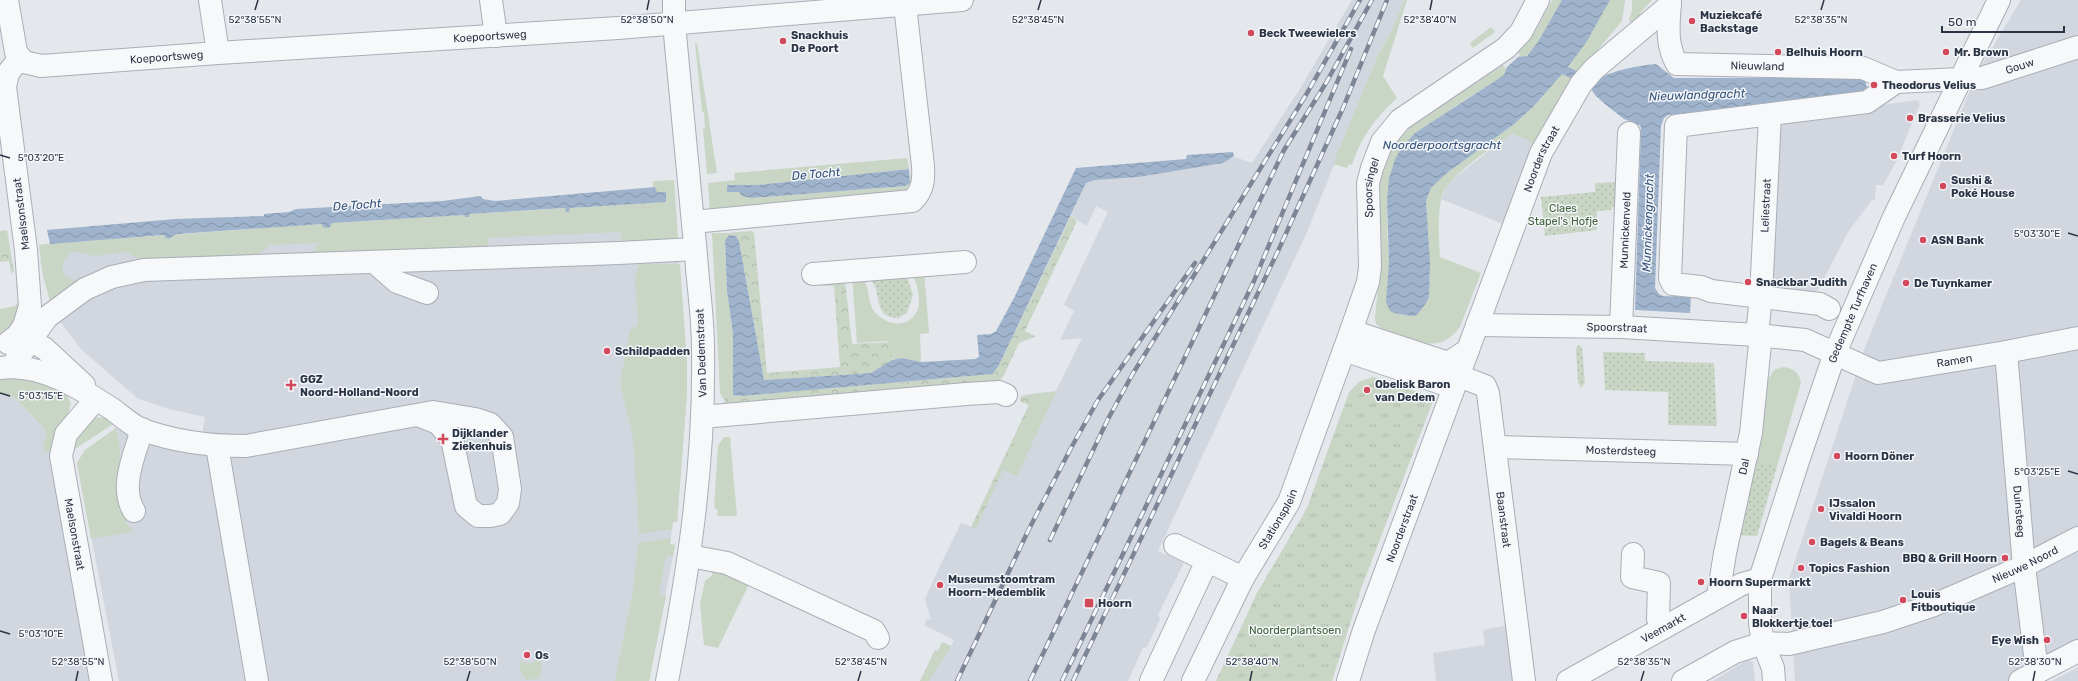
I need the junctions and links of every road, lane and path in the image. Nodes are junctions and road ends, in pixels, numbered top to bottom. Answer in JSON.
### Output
{"nodes":[{"id":1,"x":7,"y":0,"type":"edge"},
{"id":2,"x":210,"y":0,"type":"edge"},
{"id":3,"x":491,"y":0,"type":"edge"},
{"id":4,"x":674,"y":0,"type":"edge"},
{"id":5,"x":962,"y":0,"type":"edge"},
{"id":6,"x":1538,"y":0,"type":"edge"},
{"id":7,"x":1999,"y":0,"type":"edge"},
{"id":8,"x":1670,"y":2,"type":"edge"},
{"id":9,"x":905,"y":4,"type":"junction"},
{"id":10,"x":674,"y":24,"type":"junction"},
{"id":11,"x":496,"y":36,"type":"junction"},
{"id":12,"x":2078,"y":47,"type":"edge"},
{"id":13,"x":218,"y":53,"type":"junction"},
{"id":14,"x":19,"y":58,"type":"junction"},
{"id":15,"x":1960,"y":79,"type":"junction"},
{"id":16,"x":1896,"y":82,"type":"junction"},
{"id":17,"x":2,"y":86,"type":"edge"},
{"id":18,"x":1770,"y":115,"type":"junction"},
{"id":19,"x":1629,"y":133,"type":"dead end"},
{"id":20,"x":693,"y":222,"type":"junction"},
{"id":21,"x":695,"y":248,"type":"junction"},
{"id":22,"x":374,"y":262,"type":"junction"},
{"id":23,"x":965,"y":262,"type":"dead end"},
{"id":24,"x":813,"y":274,"type":"dead end"},
{"id":25,"x":428,"y":293,"type":"dead end"},
{"id":26,"x":1761,"y":296,"type":"junction"},
{"id":27,"x":1829,"y":309,"type":"dead end"},
{"id":28,"x":1477,"y":325,"type":"junction"},
{"id":29,"x":1621,"y":327,"type":"junction"},
{"id":30,"x":1757,"y":335,"type":"junction"},
{"id":31,"x":2078,"y":338,"type":"edge"},
{"id":32,"x":1347,"y":340,"type":"junction"},
{"id":33,"x":30,"y":341,"type":"junction"},
{"id":34,"x":4,"y":344,"type":"edge"},
{"id":35,"x":1468,"y":350,"type":"junction"},
{"id":36,"x":2006,"y":352,"type":"junction"},
{"id":37,"x":1835,"y":353,"type":"junction"},
{"id":38,"x":6,"y":367,"type":"edge"},
{"id":39,"x":1458,"y":376,"type":"junction"},
{"id":40,"x":1006,"y":394,"type":"dead end"},
{"id":41,"x":96,"y":398,"type":"junction"},
{"id":42,"x":418,"y":415,"type":"junction"},
{"id":43,"x":702,"y":417,"type":"junction"},
{"id":44,"x":142,"y":429,"type":"junction"},
{"id":45,"x":217,"y":446,"type":"junction"},
{"id":46,"x":1495,"y":447,"type":"junction"},
{"id":47,"x":1747,"y":454,"type":"junction"},
{"id":48,"x":134,"y":511,"type":"dead end"},
{"id":49,"x":2078,"y":538,"type":"edge"},
{"id":50,"x":1175,"y":545,"type":"dead end"},
{"id":51,"x":1633,"y":554,"type":"dead end"},
{"id":52,"x":690,"y":556,"type":"junction"},
{"id":53,"x":1207,"y":561,"type":"junction"},
{"id":54,"x":2024,"y":566,"type":"junction"},
{"id":55,"x":1243,"y":578,"type":"junction"},
{"id":56,"x":1760,"y":579,"type":"junction"},
{"id":57,"x":1718,"y":597,"type":"junction"},
{"id":58,"x":1663,"y":628,"type":"junction"},
{"id":59,"x":878,"y":638,"type":"dead end"},
{"id":60,"x":1763,"y":643,"type":"junction"},
{"id":61,"x":2078,"y":650,"type":"edge"},
{"id":62,"x":2041,"y":670,"type":"junction"},
{"id":63,"x":101,"y":681,"type":"edge"},
{"id":64,"x":257,"y":681,"type":"edge"},
{"id":65,"x":666,"y":681,"type":"edge"},
{"id":66,"x":1151,"y":681,"type":"edge"},
{"id":67,"x":1193,"y":681,"type":"edge"},
{"id":68,"x":1348,"y":681,"type":"edge"},
{"id":69,"x":1524,"y":681,"type":"edge"},
{"id":70,"x":1568,"y":681,"type":"edge"},
{"id":71,"x":1684,"y":681,"type":"edge"},
{"id":72,"x":1774,"y":681,"type":"edge"},
{"id":73,"x":2020,"y":681,"type":"edge"}],
"edges":[{"from":1,"to":14,"type":"street"},
{"from":2,"to":13,"type":"street"},
{"from":3,"to":11,"type":"street"},
{"from":4,"to":10,"type":"street","name":"Van Dedemstraat"},
{"from":5,"to":9,"type":"street","name":"Koepoortsweg"},
{"from":6,"to":32,"type":"street","name":"Spoorsingel"},
{"from":7,"to":15,"type":"street","name":"Gedempte Turfhaven"},
{"from":8,"to":16,"type":"street","name":"Nieuwland"},
{"from":8,"to":28,"type":"street","name":"Noorderstraat"},
{"from":9,"to":10,"type":"street","name":"Koepoortsweg"},
{"from":9,"to":20,"type":"street"},
{"from":10,"to":11,"type":"street","name":"Koepoortsweg"},
{"from":10,"to":20,"type":"street","name":"Van Dedemstraat"},
{"from":11,"to":13,"type":"street","name":"Koepoortsweg"},
{"from":12,"to":15,"type":"street","name":"Gouw"},
{"from":13,"to":14,"type":"street","name":"Koepoortsweg"},
{"from":14,"to":17,"type":"street","name":"Maelsonstraat"},
{"from":15,"to":16,"type":"street","name":"Nieuwland"},
{"from":15,"to":37,"type":"street","name":"Gedempte Turfhaven"},
{"from":16,"to":18,"type":"street"},
{"from":17,"to":34,"type":"street","name":"Maelsonstraat"},
{"from":18,"to":26,"type":"street","name":"Leliestraat"},
{"from":18,"to":26,"type":"street"},
{"from":19,"to":29,"type":"street","name":"Munnickenveld"},
{"from":20,"to":21,"type":"street","name":"Van Dedemstraat"},
{"from":21,"to":22,"type":"street"},
{"from":21,"to":43,"type":"street","name":"Van Dedemstraat"},
{"from":22,"to":25,"type":"street"},
{"from":22,"to":33,"type":"street"},
{"from":23,"to":24,"type":"street"},
{"from":26,"to":27,"type":"street"},
{"from":26,"to":30,"type":"street"},
{"from":28,"to":29,"type":"street","name":"Spoorstraat"},
{"from":28,"to":35,"type":"street","name":"Noorderstraat"},
{"from":29,"to":30,"type":"street","name":"Spoorstraat"},
{"from":30,"to":37,"type":"street","name":"Spoorstraat"},
{"from":30,"to":47,"type":"street","name":"Dal"},
{"from":31,"to":36,"type":"street","name":"Ramen"},
{"from":32,"to":35,"type":"street"},
{"from":32,"to":39,"type":"street"},
{"from":32,"to":55,"type":"street","name":"Stationsplein"},
{"from":33,"to":34,"type":"street","name":"Maelsonstraat"},
{"from":33,"to":38,"type":"street"},
{"from":33,"to":41,"type":"street"},
{"from":35,"to":39,"type":"street","name":"Noorderstraat"},
{"from":36,"to":37,"type":"street","name":"Ramen"},
{"from":36,"to":54,"type":"street","name":"Duinsteeg"},
{"from":37,"to":56,"type":"street","name":"Gedempte Turfhaven"},
{"from":38,"to":41,"type":"street"},
{"from":39,"to":46,"type":"street","name":"Baanstraat"},
{"from":39,"to":68,"type":"street","name":"Noorderstraat"},
{"from":40,"to":43,"type":"street"},
{"from":41,"to":44,"type":"street"},
{"from":41,"to":63,"type":"street","name":"Maelsonstraat"},
{"from":42,"to":42,"type":"street"},
{"from":42,"to":45,"type":"street"},
{"from":43,"to":52,"type":"street","name":"Van Dedemstraat"},
{"from":44,"to":45,"type":"street"},
{"from":44,"to":48,"type":"street"},
{"from":45,"to":64,"type":"street"},
{"from":46,"to":47,"type":"street","name":"Mosterdsteeg"},
{"from":46,"to":69,"type":"street","name":"Baanstraat"},
{"from":47,"to":57,"type":"street","name":"Dal"},
{"from":49,"to":54,"type":"street","name":"Nieuwe Noord"},
{"from":50,"to":53,"type":"street"},
{"from":51,"to":58,"type":"street"},
{"from":52,"to":59,"type":"street"},
{"from":52,"to":65,"type":"street","name":"Van Dedemstraat"},
{"from":53,"to":55,"type":"street"},
{"from":53,"to":66,"type":"street"},
{"from":54,"to":60,"type":"street","name":"Nieuwe Noord"},
{"from":54,"to":62,"type":"street","name":"Duinsteeg"},
{"from":55,"to":67,"type":"street","name":"Stationsplein"},
{"from":56,"to":57,"type":"street","name":"Veemarkt"},
{"from":56,"to":60,"type":"street","name":"Gedempte Turfhaven"},
{"from":57,"to":58,"type":"street","name":"Veemarkt"},
{"from":58,"to":70,"type":"street","name":"Veemarkt"},
{"from":60,"to":71,"type":"street"},
{"from":60,"to":72,"type":"street","name":"Gedempte Turfhaven"},
{"from":61,"to":62,"type":"street"},
{"from":62,"to":73,"type":"street"}]}
